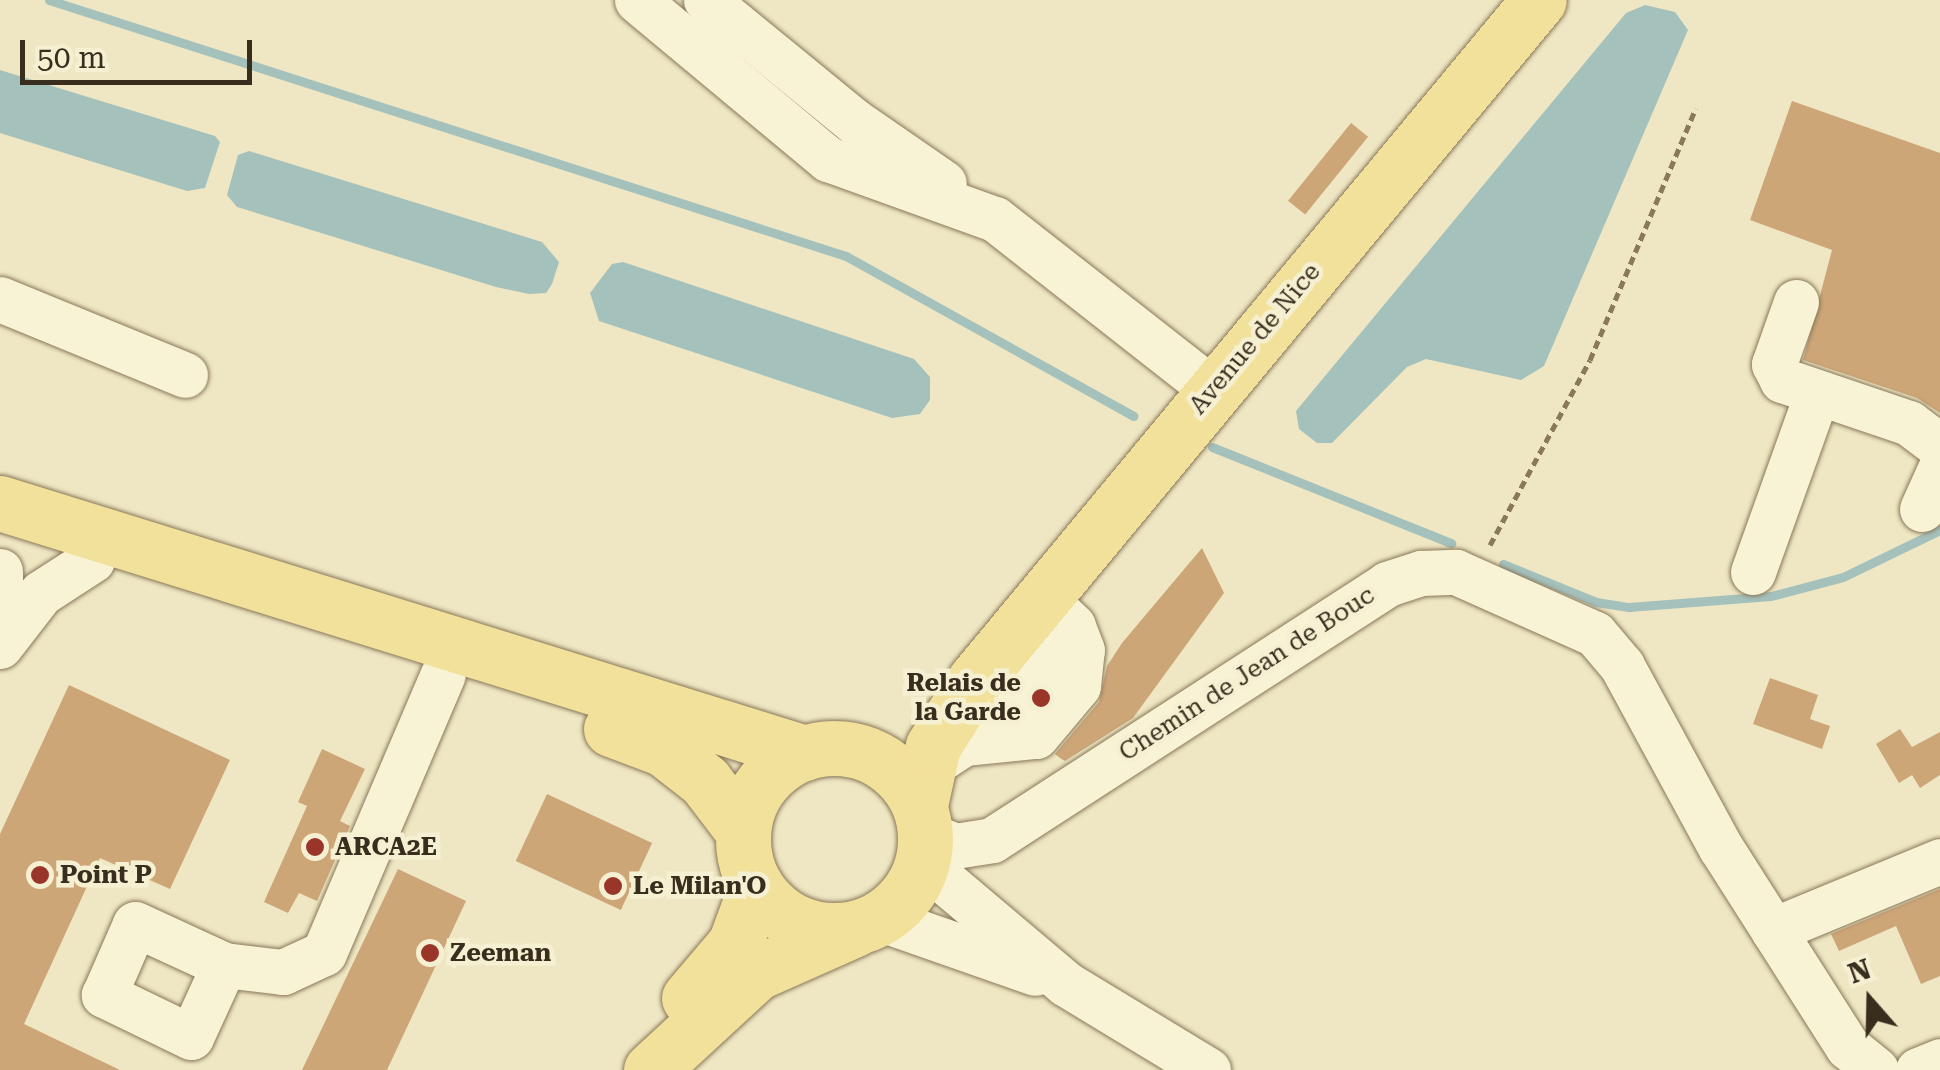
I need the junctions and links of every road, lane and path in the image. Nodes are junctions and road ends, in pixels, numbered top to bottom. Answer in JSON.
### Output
{"nodes":[{"id":1,"x":637,"y":0,"type":"edge"},
{"id":2,"x":706,"y":0,"type":"edge"},
{"id":3,"x":1539,"y":0,"type":"edge"},
{"id":4,"x":1696,"y":108,"type":"dead end"},
{"id":5,"x":995,"y":218,"type":"junction"},
{"id":6,"x":0,"y":298,"type":"edge"},
{"id":7,"x":1796,"y":302,"type":"dead end"},
{"id":8,"x":185,"y":374,"type":"dead end"},
{"id":9,"x":1817,"y":393,"type":"junction"},
{"id":10,"x":1188,"y":419,"type":"junction"},
{"id":11,"x":1940,"y":446,"type":"edge"},
{"id":12,"x":0,"y":503,"type":"edge"},
{"id":13,"x":0,"y":530,"type":"edge"},
{"id":14,"x":92,"y":560,"type":"junction"},
{"id":15,"x":0,"y":571,"type":"edge"},
{"id":16,"x":1753,"y":572,"type":"dead end"},
{"id":17,"x":1472,"y":578,"type":"junction"},
{"id":18,"x":1051,"y":606,"type":"junction"},
{"id":19,"x":0,"y":632,"type":"edge"},
{"id":20,"x":0,"y":646,"type":"edge"},
{"id":21,"x":443,"y":674,"type":"junction"},
{"id":22,"x":975,"y":680,"type":"junction"},
{"id":23,"x":859,"y":752,"type":"junction"},
{"id":24,"x":805,"y":753,"type":"junction"},
{"id":25,"x":932,"y":803,"type":"junction"},
{"id":26,"x":743,"y":831,"type":"junction"},
{"id":27,"x":1940,"y":861,"type":"edge"},
{"id":28,"x":756,"y":888,"type":"junction"},
{"id":29,"x":870,"y":923,"type":"junction"},
{"id":30,"x":1774,"y":930,"type":"junction"},
{"id":31,"x":224,"y":965,"type":"dead end"},
{"id":32,"x":1066,"y":984,"type":"junction"},
{"id":33,"x":659,"y":1059,"type":"edge"},
{"id":34,"x":1940,"y":1061,"type":"edge"},
{"id":35,"x":1208,"y":1070,"type":"edge"},
{"id":36,"x":1876,"y":1070,"type":"edge"},
{"id":37,"x":1918,"y":1070,"type":"edge"}],
"edges":[{"from":1,"to":5,"type":"street"},
{"from":2,"to":5,"type":"street"},
{"from":3,"to":10,"type":"main road","name":"Avenue de Nice"},
{"from":4,"to":17,"type":"path"},
{"from":5,"to":10,"type":"street"},
{"from":6,"to":8,"type":"street"},
{"from":7,"to":9,"type":"street"},
{"from":9,"to":11,"type":"street"},
{"from":9,"to":16,"type":"street"},
{"from":10,"to":18,"type":"main road","name":"Avenue de Nice"},
{"from":12,"to":24,"type":"main road"},
{"from":13,"to":14,"type":"main road"},
{"from":14,"to":20,"type":"street"},
{"from":14,"to":21,"type":"main road"},
{"from":15,"to":19,"type":"street"},
{"from":17,"to":25,"type":"street","name":"Chemin de Jean de Bouc"},
{"from":17,"to":30,"type":"street","name":"Chemin de Jean de Bouc"},
{"from":18,"to":22,"type":"main road","name":"Avenue de Nice"},
{"from":18,"to":25,"type":"street"},
{"from":21,"to":26,"type":"main road"},
{"from":21,"to":31,"type":"street"},
{"from":22,"to":23,"type":"main road","name":"Avenue de Nice"},
{"from":22,"to":25,"type":"main road","name":"Avenue de Nice"},
{"from":23,"to":24,"type":"main road"},
{"from":23,"to":25,"type":"main road"},
{"from":24,"to":26,"type":"main road"},
{"from":25,"to":29,"type":"main road"},
{"from":25,"to":32,"type":"street"},
{"from":26,"to":28,"type":"main road"},
{"from":27,"to":30,"type":"street"},
{"from":28,"to":29,"type":"main road"},
{"from":28,"to":33,"type":"main road"},
{"from":29,"to":32,"type":"street"},
{"from":29,"to":33,"type":"main road"},
{"from":30,"to":36,"type":"street","name":"Chemin de Jean de Bouc"},
{"from":32,"to":35,"type":"street"},
{"from":34,"to":37,"type":"street"}]}
